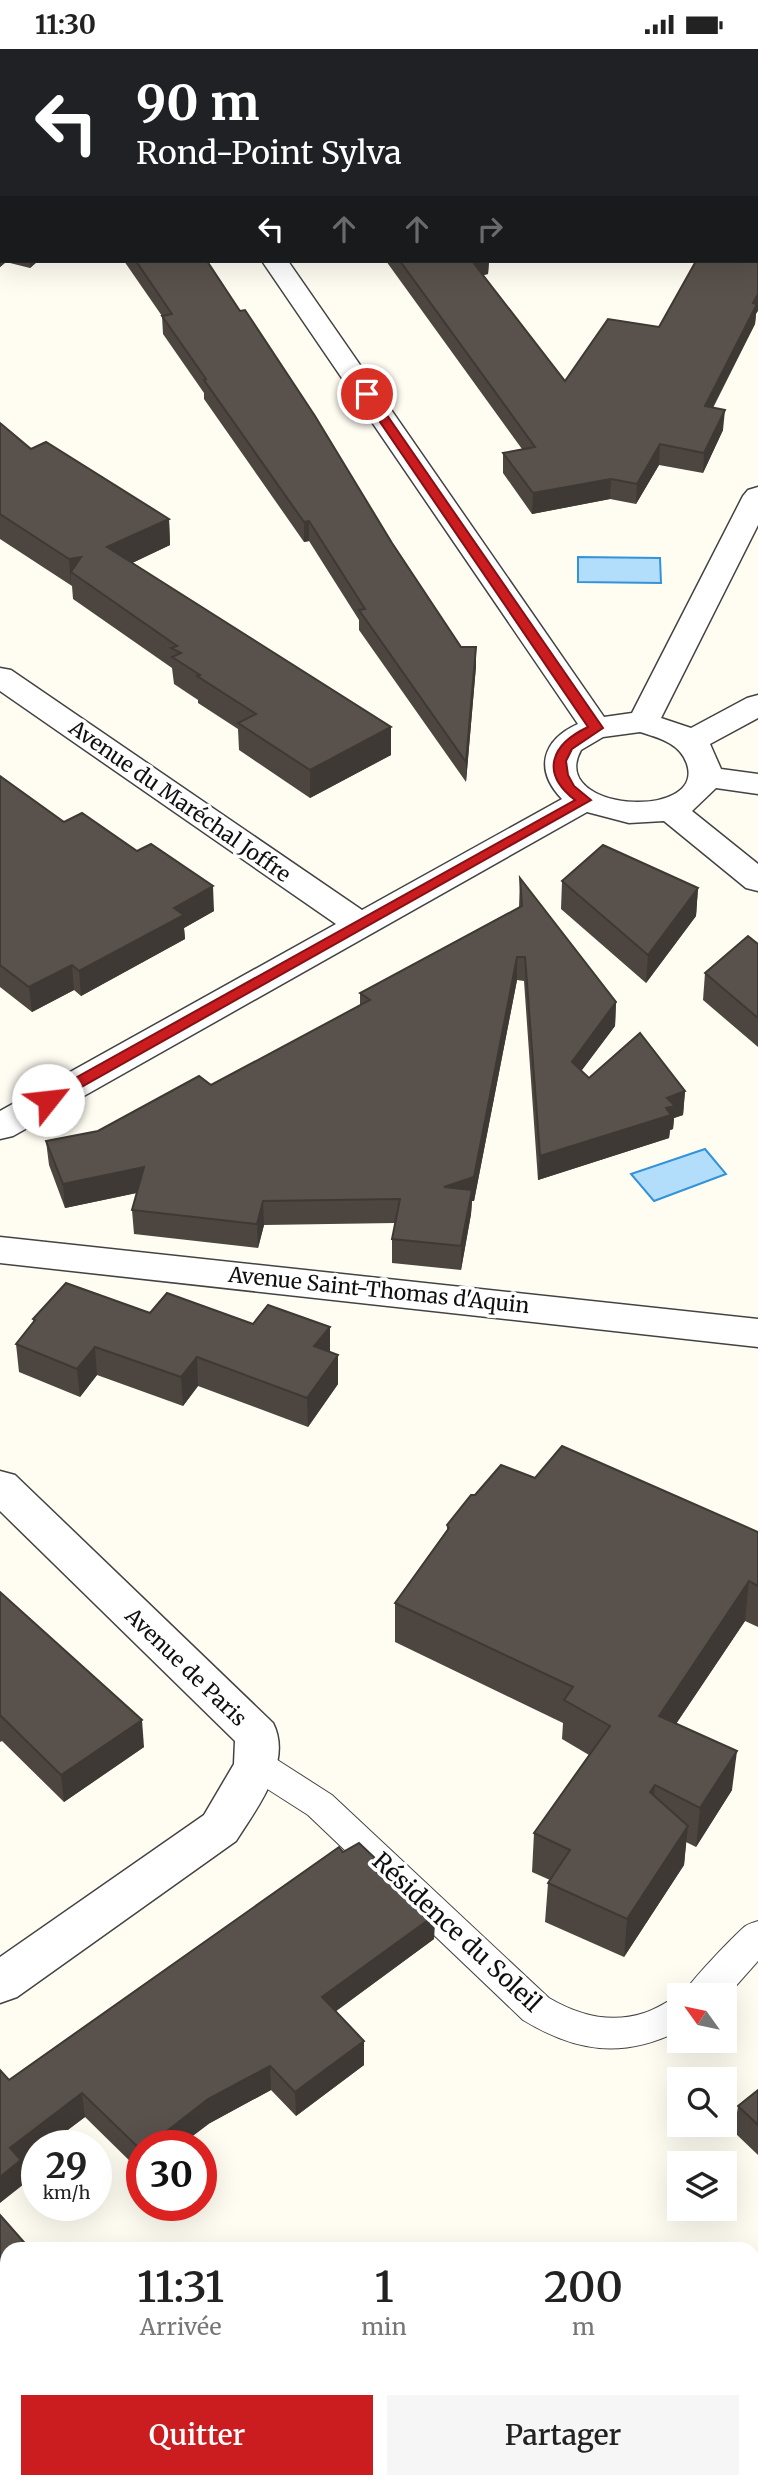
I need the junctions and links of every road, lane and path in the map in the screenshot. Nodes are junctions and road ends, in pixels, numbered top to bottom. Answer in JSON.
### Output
{"nodes":[{"id":1,"x":276,"y":263,"type":"edge"},
{"id":2,"x":758,"y":496,"type":"edge"},
{"id":3,"x":0,"y":677,"type":"edge"},
{"id":4,"x":758,"y":705,"type":"edge"},
{"id":5,"x":643,"y":722,"type":"junction"},
{"id":6,"x":596,"y":728,"type":"junction"},
{"id":7,"x":696,"y":738,"type":"junction"},
{"id":8,"x":717,"y":778,"type":"junction"},
{"id":9,"x":758,"y":784,"type":"edge"},
{"id":10,"x":584,"y":800,"type":"junction"},
{"id":11,"x":671,"y":811,"type":"junction"},
{"id":12,"x":758,"y":881,"type":"edge"},
{"id":13,"x":360,"y":925,"type":"junction"},
{"id":14,"x":0,"y":1127,"type":"edge"},
{"id":15,"x":0,"y":1250,"type":"edge"},
{"id":16,"x":758,"y":1333,"type":"edge"},
{"id":17,"x":0,"y":1486,"type":"edge"},
{"id":18,"x":256,"y":1764,"type":"junction"},
{"id":19,"x":758,"y":1936,"type":"edge"},
{"id":20,"x":0,"y":1983,"type":"edge"},
{"id":21,"x":716,"y":1983,"type":"edge"},
{"id":22,"x":667,"y":2021,"type":"edge"}],
"edges":[{"from":1,"to":6,"type":"street"},
{"from":2,"to":5,"type":"street"},
{"from":3,"to":13,"type":"street","name":"Avenue du Maréchal Joffre"},
{"from":4,"to":7,"type":"street"},
{"from":5,"to":6,"type":"street"},
{"from":5,"to":7,"type":"street"},
{"from":6,"to":10,"type":"street"},
{"from":7,"to":8,"type":"street"},
{"from":8,"to":9,"type":"street"},
{"from":8,"to":11,"type":"street"},
{"from":10,"to":11,"type":"street"},
{"from":10,"to":13,"type":"street"},
{"from":11,"to":12,"type":"street"},
{"from":13,"to":14,"type":"street"},
{"from":15,"to":16,"type":"street","name":"Avenue Saint-Thomas d'Aquin"},
{"from":17,"to":18,"type":"street","name":"Avenue de Paris"},
{"from":18,"to":20,"type":"street"},
{"from":18,"to":22,"type":"lane","name":"Résidence du Soleil"},
{"from":19,"to":21,"type":"lane"}]}
